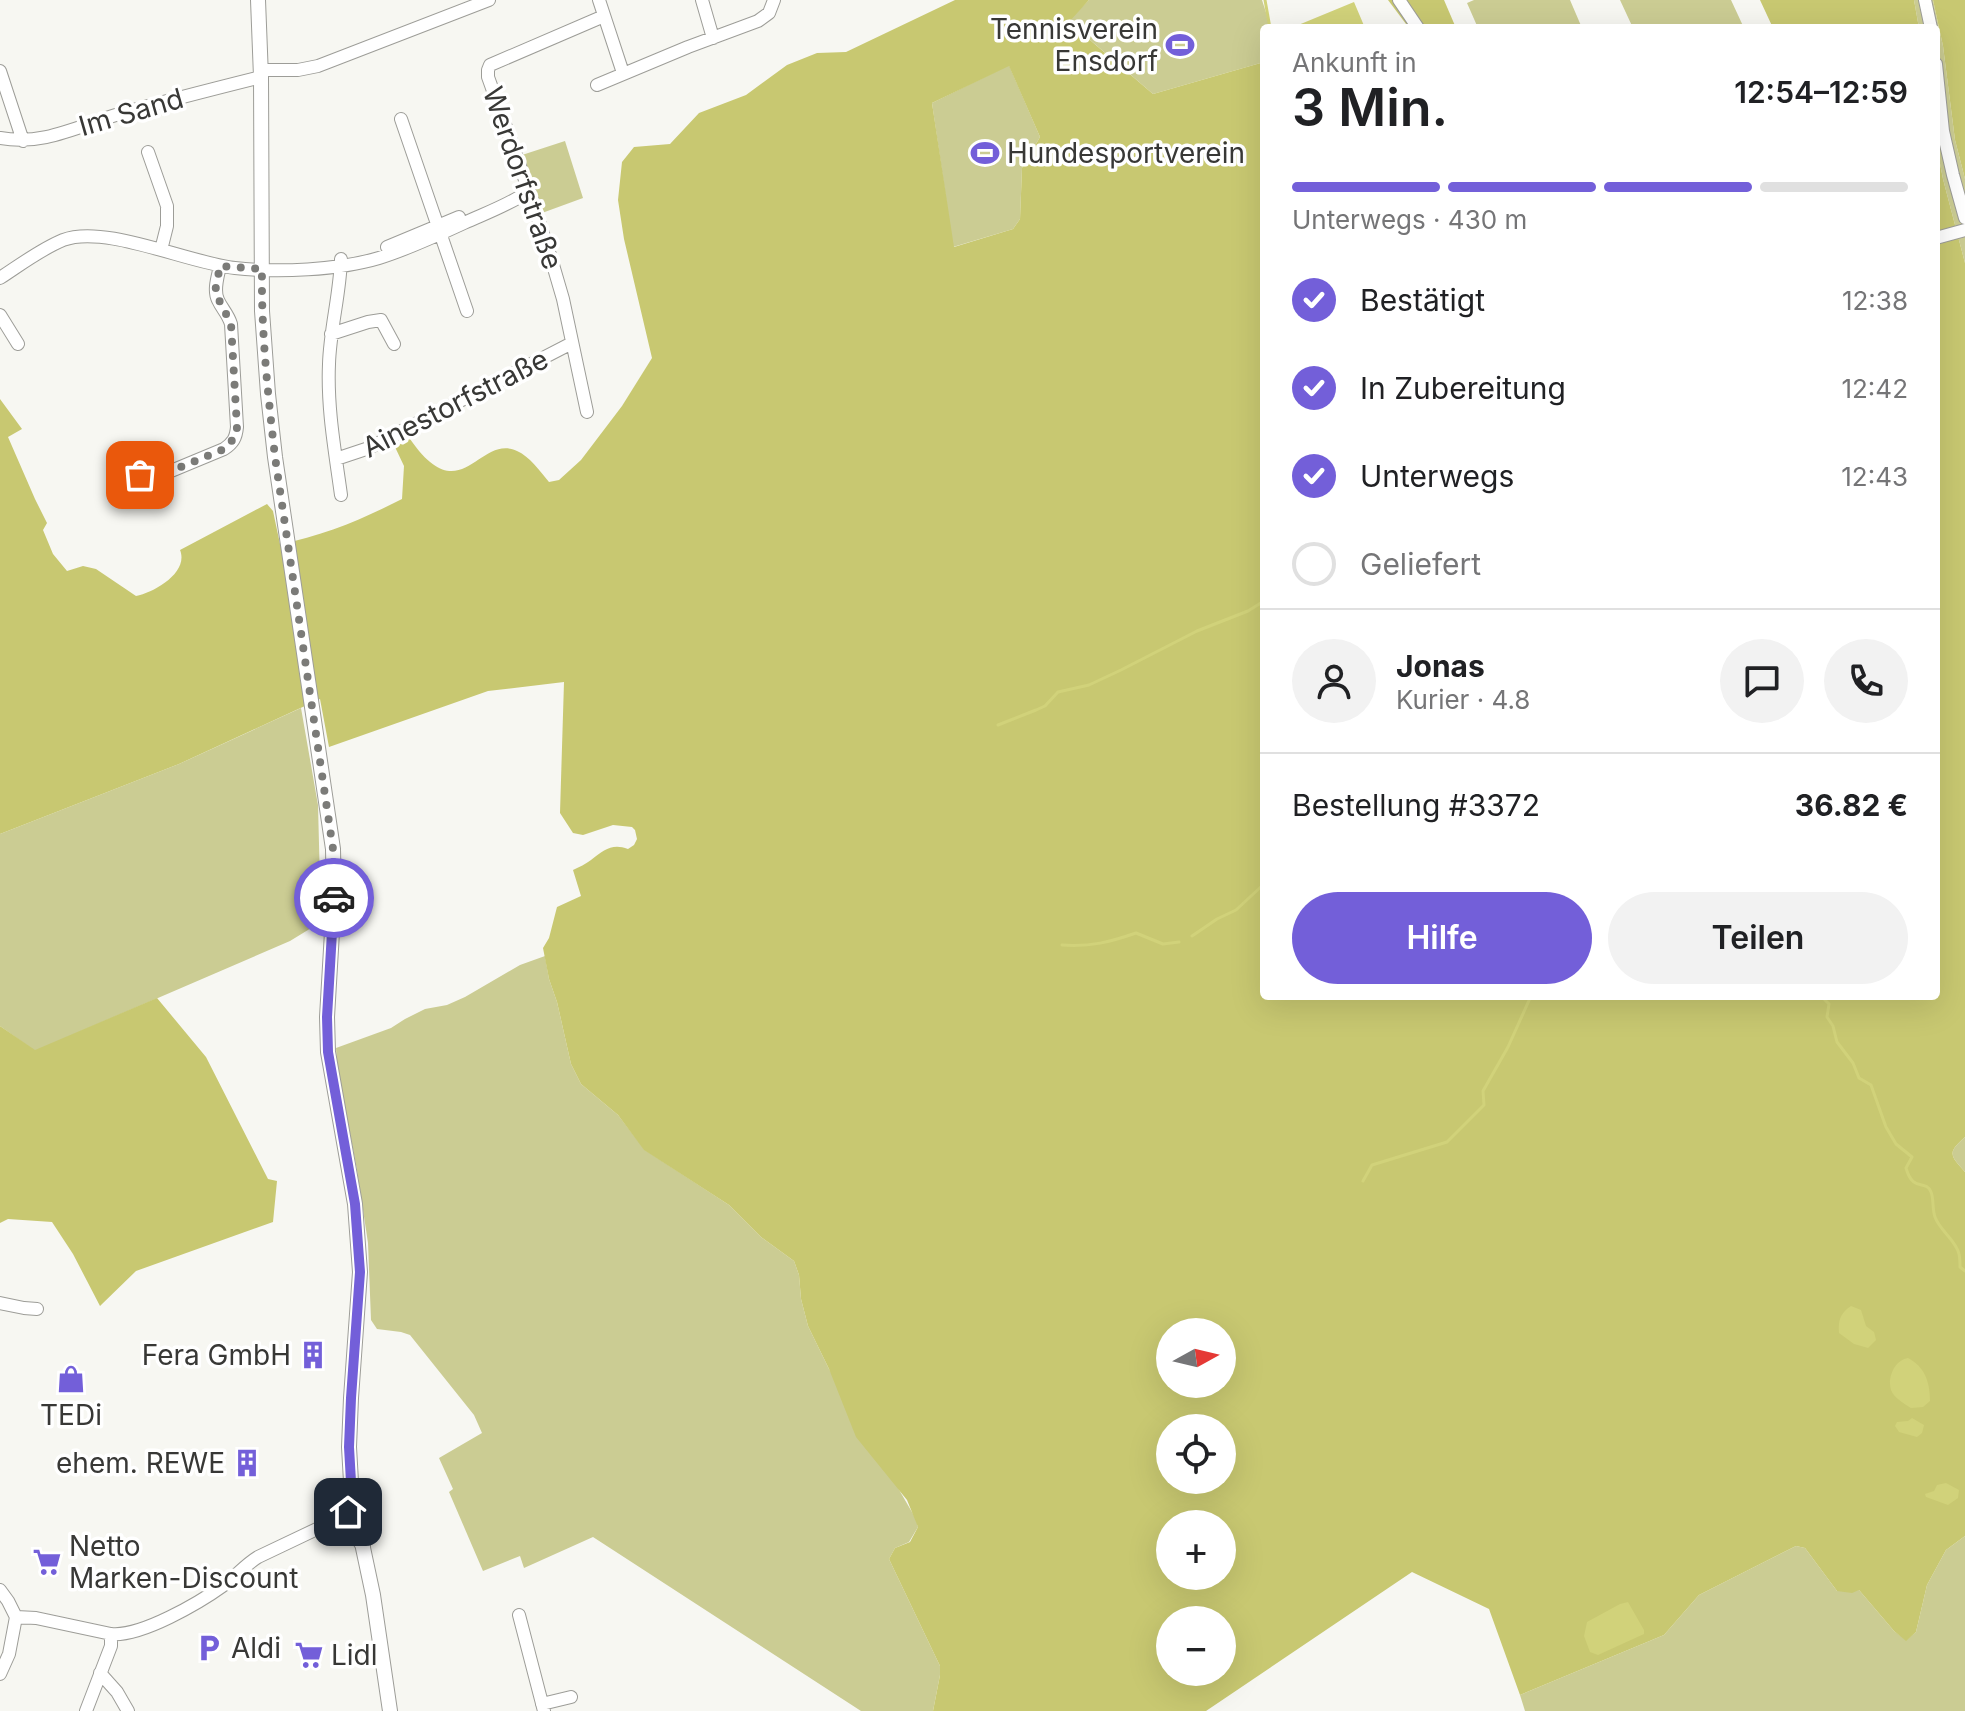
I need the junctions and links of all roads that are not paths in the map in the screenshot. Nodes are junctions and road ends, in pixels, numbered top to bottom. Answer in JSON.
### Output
{"nodes":[{"id":1,"x":258,"y":0,"type":"edge"},
{"id":2,"x":489,"y":0,"type":"edge"},
{"id":3,"x":599,"y":0,"type":"edge"},
{"id":4,"x":702,"y":0,"type":"edge"},
{"id":5,"x":774,"y":0,"type":"edge"},
{"id":6,"x":1399,"y":0,"type":"edge"},
{"id":7,"x":1925,"y":0,"type":"edge"},
{"id":8,"x":604,"y":16,"type":"junction"},
{"id":9,"x":1415,"y":24,"type":"edge"},
{"id":10,"x":1930,"y":24,"type":"edge"},
{"id":11,"x":713,"y":38,"type":"junction"},
{"id":12,"x":0,"y":71,"type":"edge"},
{"id":13,"x":261,"y":73,"type":"junction"},
{"id":14,"x":623,"y":73,"type":"junction"},
{"id":15,"x":597,"y":85,"type":"dead end"},
{"id":16,"x":1940,"y":102,"type":"edge"},
{"id":17,"x":401,"y":119,"type":"dead end"},
{"id":18,"x":0,"y":138,"type":"edge"},
{"id":19,"x":23,"y":141,"type":"junction"},
{"id":20,"x":148,"y":152,"type":"dead end"},
{"id":21,"x":529,"y":191,"type":"junction"},
{"id":22,"x":1965,"y":218,"type":"edge"},
{"id":23,"x":440,"y":229,"type":"junction"},
{"id":24,"x":1965,"y":230,"type":"edge"},
{"id":25,"x":1940,"y":237,"type":"edge"},
{"id":26,"x":161,"y":250,"type":"junction"},
{"id":27,"x":341,"y":262,"type":"junction"},
{"id":28,"x":220,"y":266,"type":"junction"},
{"id":29,"x":262,"y":269,"type":"junction"},
{"id":30,"x":0,"y":278,"type":"edge"},
{"id":31,"x":467,"y":311,"type":"dead end"},
{"id":32,"x":0,"y":315,"type":"edge"},
{"id":33,"x":331,"y":334,"type":"junction"},
{"id":34,"x":572,"y":343,"type":"junction"},
{"id":35,"x":18,"y":344,"type":"dead end"},
{"id":36,"x":394,"y":344,"type":"dead end"},
{"id":37,"x":587,"y":412,"type":"dead end"},
{"id":38,"x":336,"y":459,"type":"junction"},
{"id":39,"x":140,"y":475,"type":"dead end"},
{"id":40,"x":341,"y":495,"type":"dead end"},
{"id":41,"x":0,"y":1303,"type":"edge"},
{"id":42,"x":37,"y":1309,"type":"dead end"},
{"id":43,"x":349,"y":1522,"type":"junction"},
{"id":44,"x":0,"y":1590,"type":"edge"},
{"id":45,"x":519,"y":1615,"type":"dead end"},
{"id":46,"x":16,"y":1617,"type":"junction"},
{"id":47,"x":111,"y":1634,"type":"junction"},
{"id":48,"x":100,"y":1673,"type":"junction"},
{"id":49,"x":0,"y":1674,"type":"edge"},
{"id":50,"x":571,"y":1697,"type":"dead end"},
{"id":51,"x":543,"y":1707,"type":"edge"},
{"id":52,"x":86,"y":1711,"type":"edge"},
{"id":53,"x":128,"y":1711,"type":"edge"},
{"id":54,"x":390,"y":1711,"type":"edge"}],
"edges":[{"from":1,"to":13,"type":"main road"},
{"from":2,"to":13,"type":"street","name":"Im Sand"},
{"from":3,"to":8,"type":"street"},
{"from":4,"to":11,"type":"street"},
{"from":5,"to":11,"type":"street"},
{"from":6,"to":9,"type":"street"},
{"from":7,"to":10,"type":"street"},
{"from":8,"to":14,"type":"street"},
{"from":8,"to":21,"type":"street","name":"Werdorfstraße"},
{"from":11,"to":14,"type":"street"},
{"from":12,"to":19,"type":"street"},
{"from":13,"to":19,"type":"street","name":"Im Sand"},
{"from":13,"to":29,"type":"main road"},
{"from":14,"to":15,"type":"street"},
{"from":16,"to":22,"type":"street"},
{"from":17,"to":23,"type":"street"},
{"from":18,"to":19,"type":"street","name":"Im Sand"},
{"from":20,"to":26,"type":"street"},
{"from":21,"to":23,"type":"street"},
{"from":21,"to":34,"type":"street","name":"Werdorfstraße"},
{"from":23,"to":27,"type":"street"},
{"from":23,"to":31,"type":"street"},
{"from":24,"to":25,"type":"street"},
{"from":26,"to":28,"type":"street"},
{"from":26,"to":30,"type":"street"},
{"from":27,"to":29,"type":"street"},
{"from":27,"to":33,"type":"street"},
{"from":28,"to":29,"type":"street"},
{"from":28,"to":39,"type":"street"},
{"from":29,"to":43,"type":"main road"},
{"from":32,"to":35,"type":"street"},
{"from":33,"to":36,"type":"street"},
{"from":33,"to":38,"type":"street"},
{"from":34,"to":37,"type":"street","name":"Werdorfstraße"},
{"from":34,"to":38,"type":"street","name":"Ainestorfstraße"},
{"from":38,"to":40,"type":"street"},
{"from":41,"to":42,"type":"street"},
{"from":43,"to":47,"type":"street"},
{"from":43,"to":54,"type":"main road"},
{"from":44,"to":46,"type":"street"},
{"from":45,"to":51,"type":"street"},
{"from":46,"to":47,"type":"street"},
{"from":46,"to":49,"type":"street"},
{"from":47,"to":48,"type":"street"},
{"from":48,"to":52,"type":"street"},
{"from":48,"to":53,"type":"street"},
{"from":50,"to":51,"type":"street"}]}
